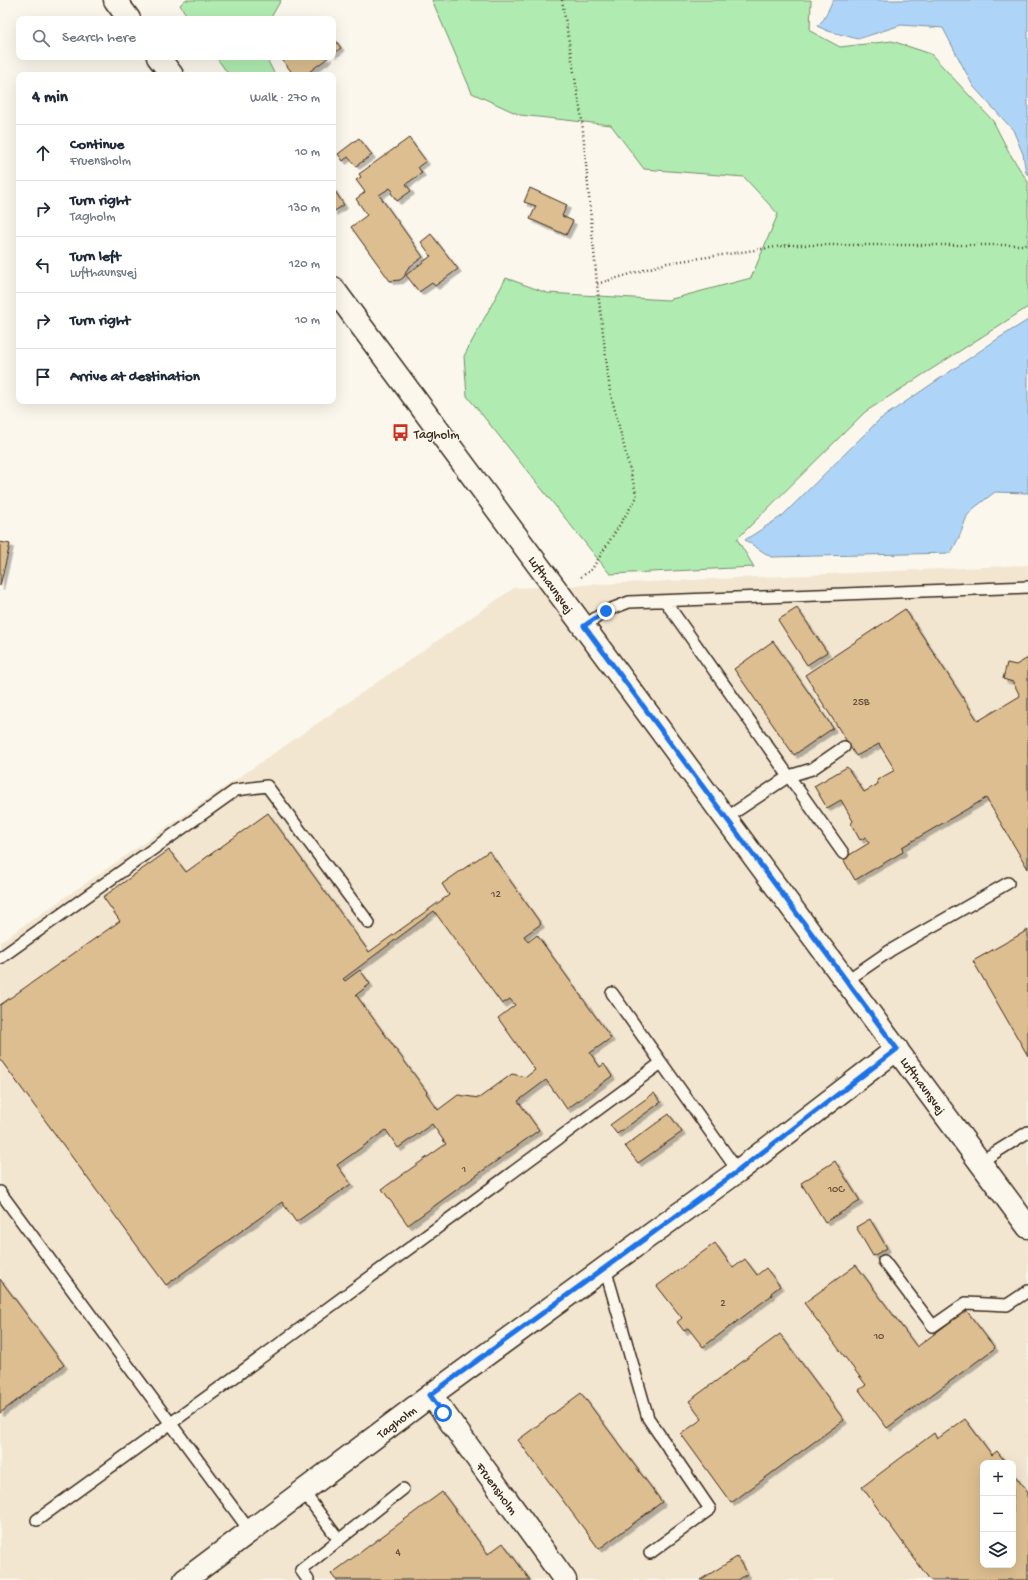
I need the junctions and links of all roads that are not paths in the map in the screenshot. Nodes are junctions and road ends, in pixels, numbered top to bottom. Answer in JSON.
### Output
{"nodes":[{"id":1,"x":115,"y":0,"type":"edge"},
{"id":2,"x":128,"y":16,"type":"edge"},
{"id":3,"x":160,"y":60,"type":"edge"},
{"id":4,"x":170,"y":72,"type":"edge"},
{"id":5,"x":336,"y":292,"type":"edge"},
{"id":6,"x":1028,"y":587,"type":"edge"},
{"id":7,"x":665,"y":601,"type":"junction"},
{"id":8,"x":584,"y":626,"type":"junction"},
{"id":9,"x":844,"y":747,"type":"dead end"},
{"id":10,"x":789,"y":776,"type":"junction"},
{"id":11,"x":726,"y":818,"type":"junction"},
{"id":12,"x":843,"y":853,"type":"dead end"},
{"id":13,"x":1008,"y":883,"type":"dead end"},
{"id":14,"x":369,"y":923,"type":"dead end"},
{"id":15,"x":0,"y":958,"type":"edge"},
{"id":16,"x":846,"y":981,"type":"junction"},
{"id":17,"x":612,"y":993,"type":"dead end"},
{"id":18,"x":897,"y":1049,"type":"junction"},
{"id":19,"x":662,"y":1063,"type":"junction"},
{"id":20,"x":1028,"y":1132,"type":"edge"},
{"id":21,"x":980,"y":1162,"type":"junction"},
{"id":22,"x":738,"y":1171,"type":"junction"},
{"id":23,"x":0,"y":1192,"type":"edge"},
{"id":24,"x":1028,"y":1227,"type":"edge"},
{"id":25,"x":884,"y":1261,"type":"dead end"},
{"id":26,"x":605,"y":1268,"type":"junction"},
{"id":27,"x":1028,"y":1291,"type":"edge"},
{"id":28,"x":430,"y":1395,"type":"junction"},
{"id":29,"x":172,"y":1423,"type":"junction"},
{"id":30,"x":403,"y":1489,"type":"dead end"},
{"id":31,"x":303,"y":1491,"type":"junction"},
{"id":32,"x":37,"y":1520,"type":"dead end"},
{"id":33,"x":250,"y":1531,"type":"junction"},
{"id":34,"x":339,"y":1540,"type":"junction"},
{"id":35,"x":650,"y":1553,"type":"dead end"},
{"id":36,"x":185,"y":1580,"type":"edge"},
{"id":37,"x":308,"y":1580,"type":"edge"},
{"id":38,"x":565,"y":1580,"type":"edge"}],
"edges":[{"from":1,"to":2,"type":"street"},
{"from":3,"to":4,"type":"street"},
{"from":5,"to":8,"type":"street","name":"Lufthavnsvej"},
{"from":6,"to":7,"type":"lane"},
{"from":7,"to":8,"type":"lane"},
{"from":7,"to":10,"type":"lane"},
{"from":8,"to":11,"type":"street","name":"Lufthavnsvej"},
{"from":9,"to":10,"type":"lane"},
{"from":10,"to":11,"type":"lane"},
{"from":10,"to":12,"type":"lane"},
{"from":11,"to":16,"type":"street","name":"Lufthavnsvej"},
{"from":13,"to":16,"type":"lane"},
{"from":14,"to":15,"type":"lane"},
{"from":16,"to":18,"type":"street","name":"Lufthavnsvej"},
{"from":17,"to":19,"type":"lane"},
{"from":18,"to":21,"type":"street","name":"Lufthavnsvej"},
{"from":18,"to":22,"type":"street","name":"Tagholm"},
{"from":19,"to":22,"type":"lane"},
{"from":19,"to":29,"type":"lane"},
{"from":20,"to":21,"type":"lane"},
{"from":21,"to":24,"type":"street","name":"Lufthavnsvej"},
{"from":22,"to":26,"type":"street","name":"Tagholm"},
{"from":23,"to":29,"type":"lane"},
{"from":25,"to":27,"type":"lane"},
{"from":26,"to":28,"type":"street","name":"Tagholm"},
{"from":26,"to":35,"type":"lane"},
{"from":28,"to":31,"type":"street","name":"Tagholm"},
{"from":28,"to":38,"type":"street","name":"Fruensholm"},
{"from":29,"to":32,"type":"lane"},
{"from":29,"to":33,"type":"lane"},
{"from":30,"to":34,"type":"lane"},
{"from":31,"to":33,"type":"street","name":"Tagholm"},
{"from":31,"to":34,"type":"lane"},
{"from":33,"to":36,"type":"street","name":"Tagholm"},
{"from":34,"to":37,"type":"lane"}]}
